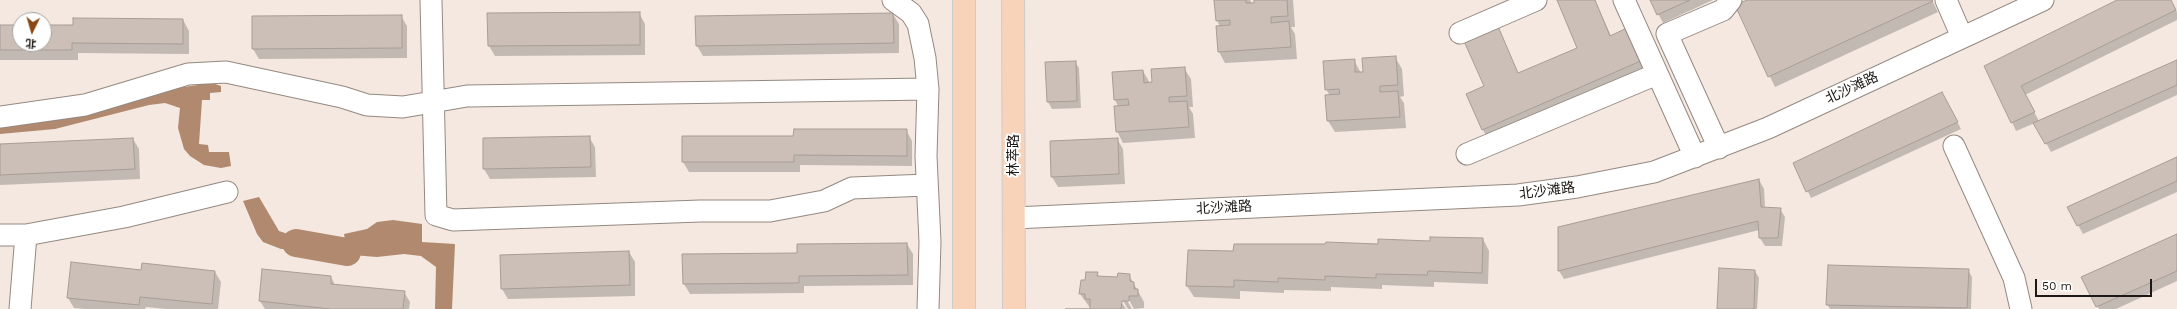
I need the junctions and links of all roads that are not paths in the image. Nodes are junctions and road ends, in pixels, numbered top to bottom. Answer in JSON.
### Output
{"nodes":[{"id":1,"x":431,"y":0,"type":"edge"},
{"id":2,"x":893,"y":0,"type":"edge"},
{"id":3,"x":964,"y":0,"type":"edge"},
{"id":4,"x":1014,"y":0,"type":"edge"},
{"id":5,"x":1536,"y":0,"type":"edge"},
{"id":6,"x":1624,"y":0,"type":"edge"},
{"id":7,"x":1731,"y":0,"type":"edge"},
{"id":8,"x":1946,"y":0,"type":"edge"},
{"id":9,"x":2043,"y":0,"type":"edge"},
{"id":10,"x":1460,"y":33,"type":"dead end"},
{"id":11,"x":1962,"y":37,"type":"junction"},
{"id":12,"x":1657,"y":74,"type":"junction"},
{"id":13,"x":928,"y":89,"type":"junction"},
{"id":14,"x":434,"y":103,"type":"junction"},
{"id":15,"x":0,"y":117,"type":"edge"},
{"id":16,"x":1954,"y":146,"type":"dead end"},
{"id":17,"x":1719,"y":148,"type":"junction"},
{"id":18,"x":1467,"y":154,"type":"dead end"},
{"id":19,"x":1695,"y":157,"type":"junction"},
{"id":20,"x":927,"y":185,"type":"junction"},
{"id":21,"x":227,"y":192,"type":"dead end"},
{"id":22,"x":1014,"y":218,"type":"junction"},
{"id":23,"x":0,"y":235,"type":"edge"},
{"id":24,"x":26,"y":235,"type":"junction"},
{"id":25,"x":20,"y":309,"type":"edge"},
{"id":26,"x":928,"y":309,"type":"edge"},
{"id":27,"x":964,"y":309,"type":"edge"},
{"id":28,"x":1014,"y":309,"type":"edge"},
{"id":29,"x":2021,"y":309,"type":"edge"}],
"edges":[{"from":1,"to":14,"type":"street"},
{"from":2,"to":13,"type":"street"},
{"from":3,"to":27,"type":"main road"},
{"from":4,"to":22,"type":"main road","name":"林萃路"},
{"from":5,"to":10,"type":"street"},
{"from":6,"to":12,"type":"street"},
{"from":7,"to":17,"type":"street"},
{"from":8,"to":11,"type":"street"},
{"from":9,"to":11,"type":"street","name":"北沙滩路"},
{"from":11,"to":17,"type":"street","name":"北沙滩路"},
{"from":12,"to":18,"type":"street"},
{"from":12,"to":19,"type":"street"},
{"from":13,"to":14,"type":"street"},
{"from":13,"to":20,"type":"street"},
{"from":14,"to":15,"type":"street"},
{"from":14,"to":20,"type":"street"},
{"from":16,"to":29,"type":"street"},
{"from":17,"to":19,"type":"street","name":"北沙滩路"},
{"from":19,"to":22,"type":"street","name":"北沙滩路"},
{"from":20,"to":26,"type":"street"},
{"from":21,"to":24,"type":"street"},
{"from":22,"to":28,"type":"main road","name":"林萃路"},
{"from":23,"to":24,"type":"street"},
{"from":24,"to":25,"type":"street"}]}
